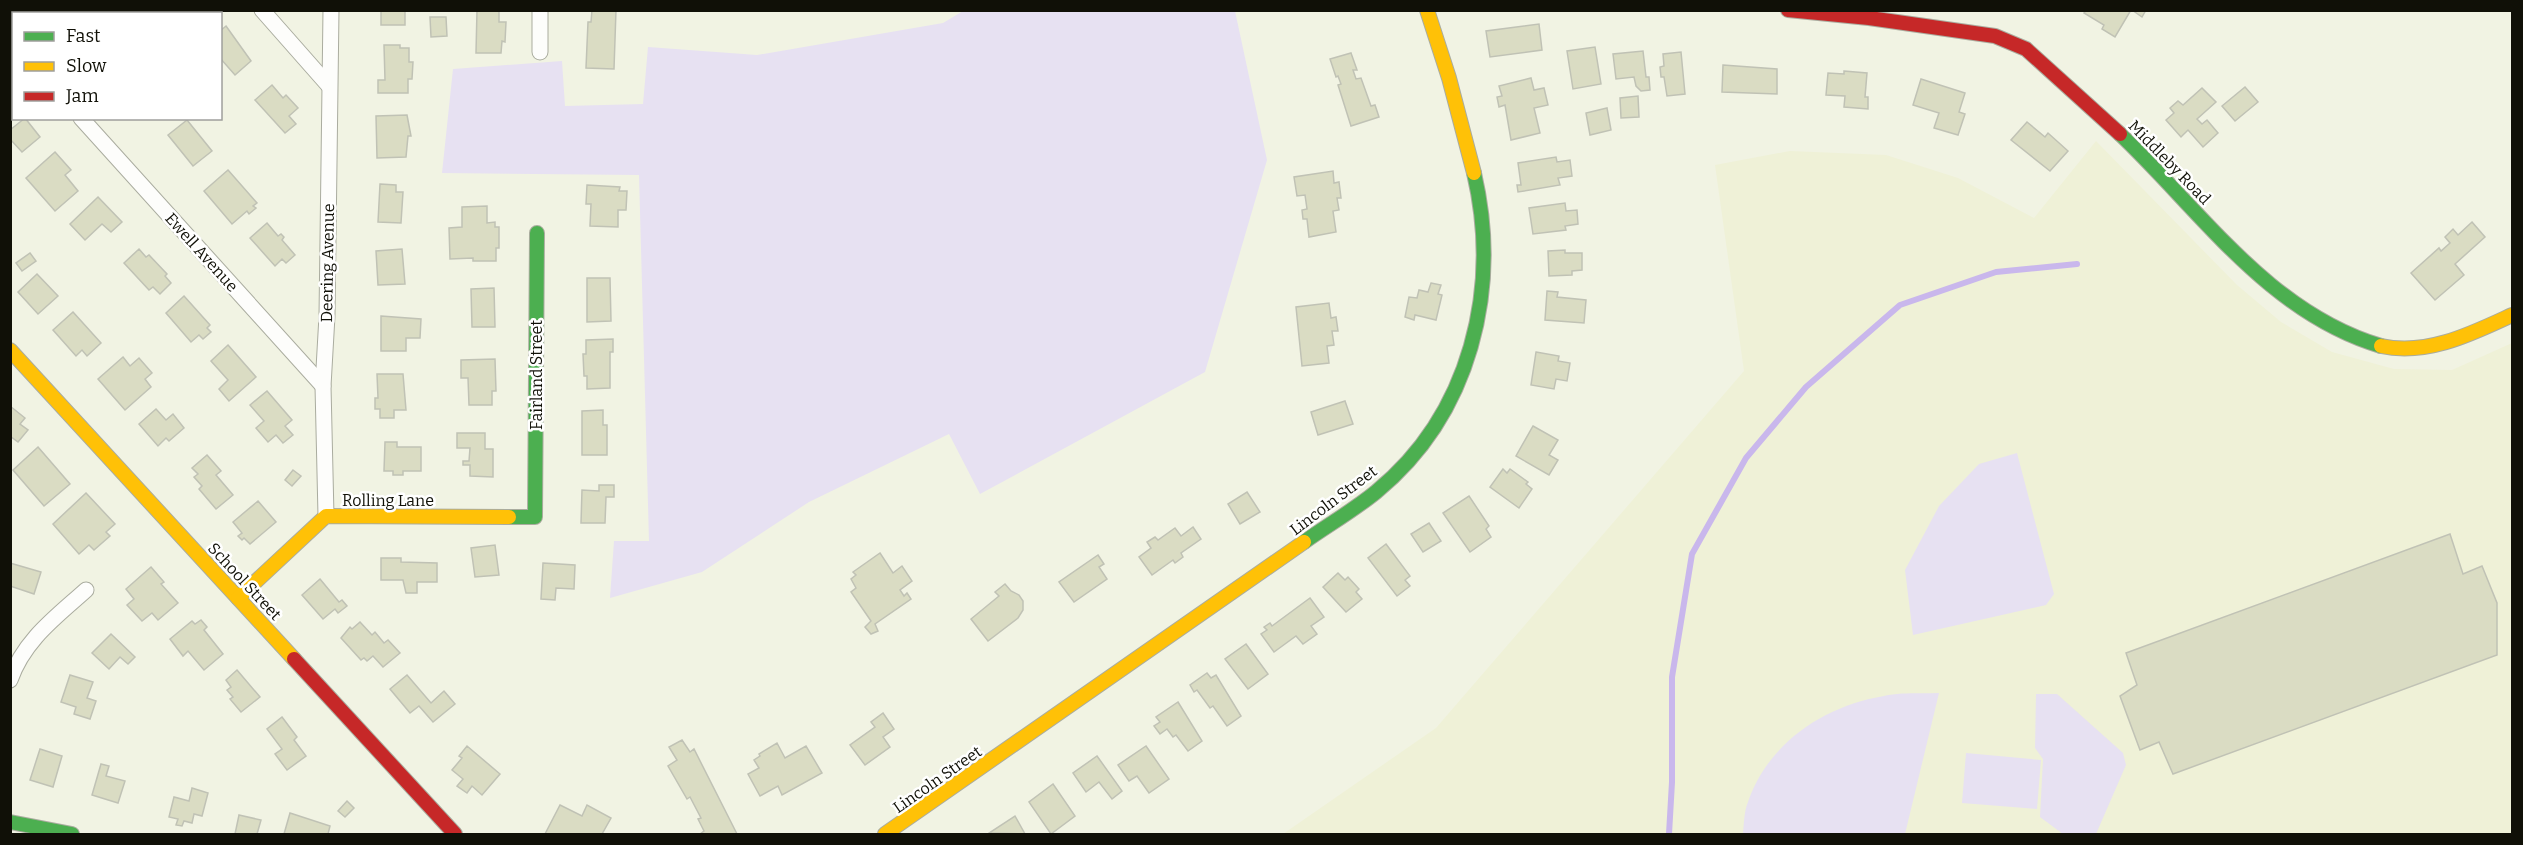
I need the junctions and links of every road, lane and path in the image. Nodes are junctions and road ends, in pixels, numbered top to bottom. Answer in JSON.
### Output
{"nodes":[{"id":1,"x":262,"y":10,"type":"edge"},
{"id":2,"x":331,"y":10,"type":"edge"},
{"id":3,"x":540,"y":10,"type":"edge"},
{"id":4,"x":1427,"y":10,"type":"edge"},
{"id":5,"x":1788,"y":10,"type":"edge"},
{"id":6,"x":540,"y":52,"type":"dead end"},
{"id":7,"x":329,"y":86,"type":"junction"},
{"id":8,"x":83,"y":120,"type":"edge"},
{"id":9,"x":537,"y":233,"type":"dead end"},
{"id":10,"x":2512,"y":315,"type":"edge"},
{"id":11,"x":10,"y":350,"type":"edge"},
{"id":12,"x":323,"y":386,"type":"junction"},
{"id":13,"x":326,"y":516,"type":"junction"},
{"id":14,"x":535,"y":517,"type":"joint"},
{"id":15,"x":86,"y":590,"type":"dead end"},
{"id":16,"x":238,"y":598,"type":"junction"},
{"id":17,"x":12,"y":668,"type":"edge"},
{"id":18,"x":10,"y":822,"type":"edge"},
{"id":19,"x":72,"y":834,"type":"edge"},
{"id":20,"x":455,"y":834,"type":"edge"},
{"id":21,"x":885,"y":834,"type":"edge"}],
"edges":[{"from":1,"to":7,"type":"street"},
{"from":2,"to":7,"type":"street","name":"Deering Avenue"},
{"from":3,"to":6,"type":"street"},
{"from":4,"to":21,"type":"street","name":"Lincoln Street"},
{"from":5,"to":10,"type":"street","name":"Middleby Road"},
{"from":7,"to":12,"type":"street","name":"Deering Avenue"},
{"from":8,"to":12,"type":"street","name":"Ewell Avenue"},
{"from":9,"to":14,"type":"street","name":"Fairland Street"},
{"from":11,"to":16,"type":"street","name":"School Street"},
{"from":12,"to":13,"type":"street","name":"Deering Avenue"},
{"from":13,"to":14,"type":"street","name":"Rolling Lane"},
{"from":13,"to":16,"type":"street","name":"Rolling Lane"},
{"from":15,"to":17,"type":"street"},
{"from":16,"to":20,"type":"street","name":"School Street"},
{"from":18,"to":19,"type":"street"}]}
